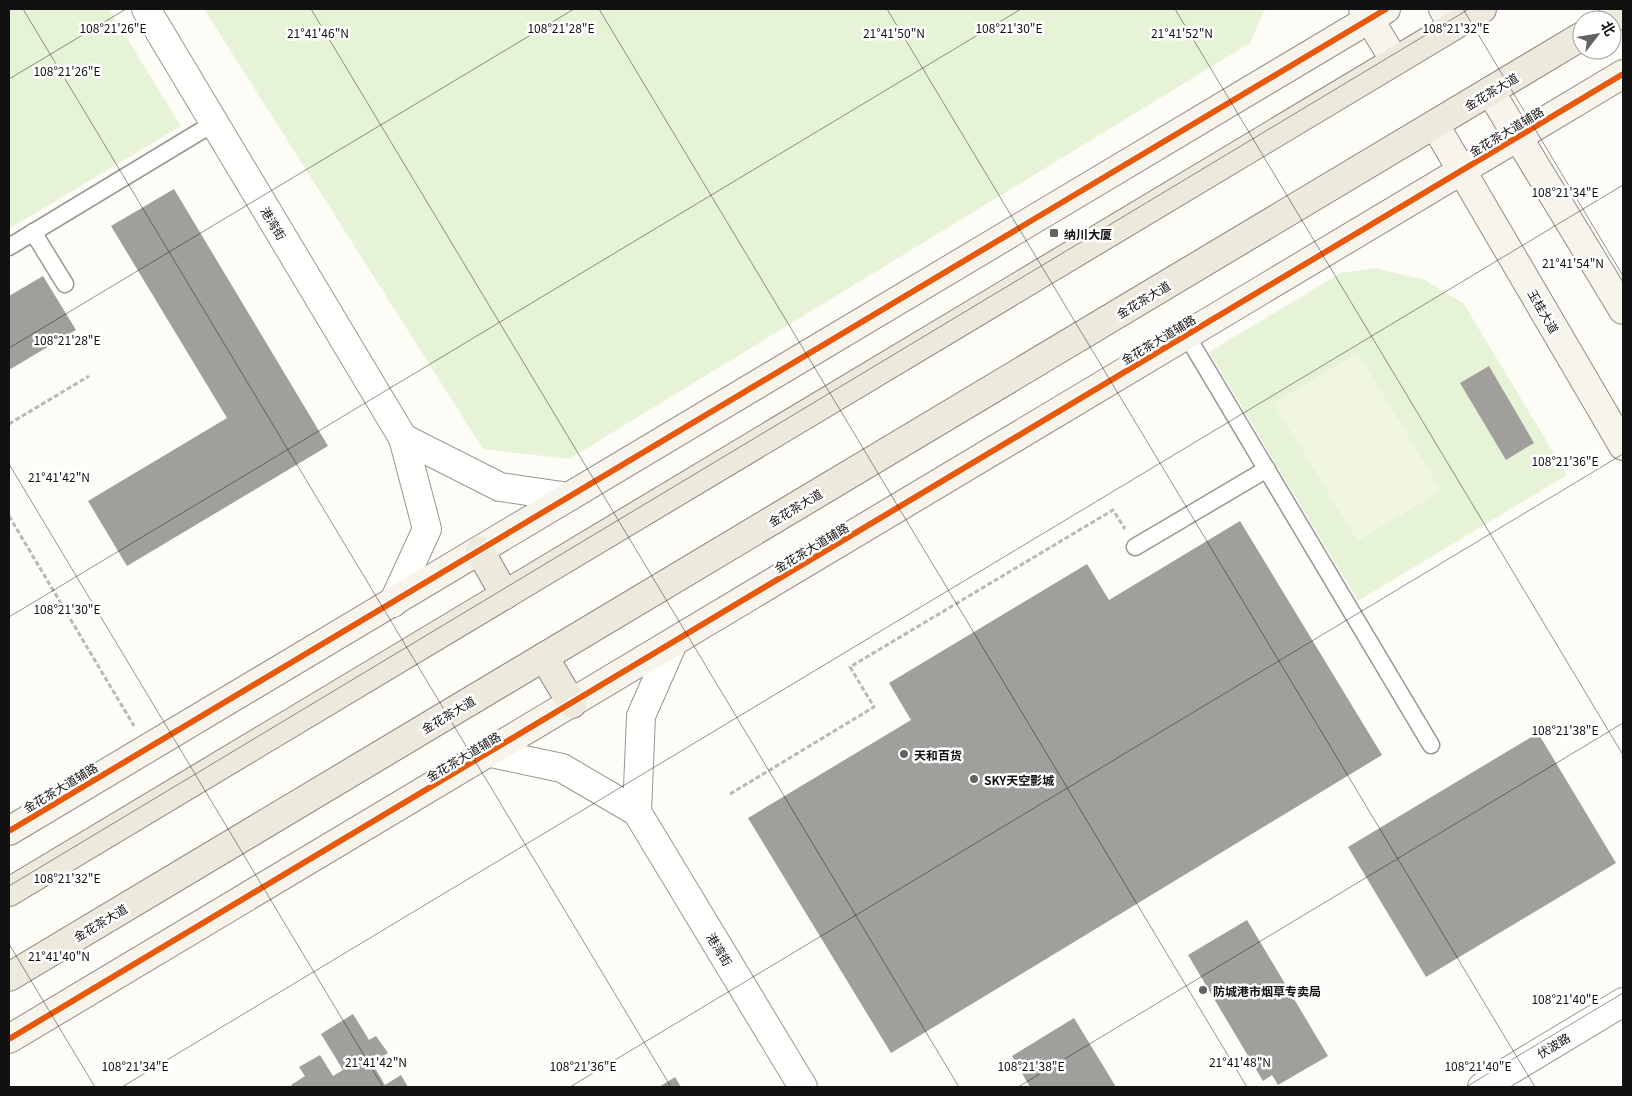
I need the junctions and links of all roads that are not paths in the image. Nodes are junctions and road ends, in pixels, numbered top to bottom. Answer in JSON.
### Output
{"nodes":[{"id":1,"x":146,"y":9,"type":"edge"},
{"id":2,"x":1482,"y":9,"type":"edge"},
{"id":3,"x":1372,"y":12,"type":"edge"},
{"id":4,"x":1448,"y":17,"type":"edge"},
{"id":5,"x":1572,"y":42,"type":"edge"},
{"id":6,"x":1395,"y":61,"type":"junction"},
{"id":7,"x":1623,"y":74,"type":"edge"},
{"id":8,"x":1490,"y":91,"type":"junction"},
{"id":9,"x":214,"y":124,"type":"junction"},
{"id":10,"x":1434,"y":125,"type":"junction"},
{"id":11,"x":1518,"y":137,"type":"junction"},
{"id":12,"x":1462,"y":171,"type":"junction"},
{"id":13,"x":33,"y":232,"type":"junction"},
{"id":14,"x":9,"y":246,"type":"edge"},
{"id":15,"x":64,"y":284,"type":"dead end"},
{"id":16,"x":1623,"y":310,"type":"edge"},
{"id":17,"x":1187,"y":336,"type":"junction"},
{"id":18,"x":403,"y":438,"type":"junction"},
{"id":19,"x":1623,"y":446,"type":"edge"},
{"id":20,"x":1266,"y":469,"type":"junction"},
{"id":21,"x":570,"y":497,"type":"junction"},
{"id":22,"x":1135,"y":547,"type":"road end"},
{"id":23,"x":480,"y":550,"type":"junction"},
{"id":24,"x":505,"y":595,"type":"junction"},
{"id":25,"x":393,"y":603,"type":"junction"},
{"id":26,"x":673,"y":643,"type":"junction"},
{"id":27,"x":544,"y":657,"type":"junction"},
{"id":28,"x":572,"y":704,"type":"junction"},
{"id":29,"x":1431,"y":745,"type":"dead end"},
{"id":30,"x":491,"y":753,"type":"junction"},
{"id":31,"x":637,"y":812,"type":"junction"},
{"id":32,"x":9,"y":831,"type":"edge"},
{"id":33,"x":9,"y":892,"type":"edge"},
{"id":34,"x":9,"y":977,"type":"edge"},
{"id":35,"x":1623,"y":1002,"type":"edge"},
{"id":36,"x":9,"y":1039,"type":"edge"},
{"id":37,"x":803,"y":1087,"type":"edge"},
{"id":38,"x":1482,"y":1087,"type":"edge"}],
"edges":[{"from":1,"to":9,"type":"street","name":"港湾街"},
{"from":2,"to":4,"type":"main road"},
{"from":3,"to":6,"type":"street"},
{"from":3,"to":21,"type":"street","name":"金花茶大道辅路"},
{"from":4,"to":6,"type":"main road"},
{"from":5,"to":8,"type":"main road","name":"金花茶大道"},
{"from":6,"to":24,"type":"main road"},
{"from":7,"to":11,"type":"street","name":"金花茶大道辅路"},
{"from":8,"to":10,"type":"main road","name":"金花茶大道"},
{"from":8,"to":11,"type":"street"},
{"from":9,"to":13,"type":"lane"},
{"from":9,"to":18,"type":"street","name":"港湾街"},
{"from":10,"to":12,"type":"street","name":"玉桂大道"},
{"from":10,"to":27,"type":"main road","name":"金花茶大道"},
{"from":11,"to":12,"type":"street","name":"金花茶大道辅路"},
{"from":11,"to":16,"type":"street"},
{"from":12,"to":17,"type":"street","name":"金花茶大道辅路"},
{"from":12,"to":19,"type":"street","name":"玉桂大道"},
{"from":13,"to":14,"type":"lane"},
{"from":13,"to":15,"type":"lane"},
{"from":17,"to":20,"type":"lane"},
{"from":17,"to":26,"type":"street","name":"金花茶大道辅路"},
{"from":18,"to":21,"type":"street"},
{"from":18,"to":25,"type":"street","name":"港湾街"},
{"from":20,"to":22,"type":"lane"},
{"from":20,"to":29,"type":"lane"},
{"from":21,"to":23,"type":"street","name":"金花茶大道辅路"},
{"from":23,"to":24,"type":"main road"},
{"from":23,"to":25,"type":"street","name":"金花茶大道辅路"},
{"from":24,"to":33,"type":"main road"},
{"from":25,"to":32,"type":"street","name":"金花茶大道辅路"},
{"from":26,"to":28,"type":"street","name":"金花茶大道辅路"},
{"from":26,"to":31,"type":"street"},
{"from":27,"to":28,"type":"main road"},
{"from":27,"to":34,"type":"main road","name":"金花茶大道"},
{"from":28,"to":30,"type":"street","name":"金花茶大道辅路"},
{"from":30,"to":31,"type":"street"},
{"from":30,"to":36,"type":"street","name":"金花茶大道辅路"},
{"from":31,"to":37,"type":"street","name":"港湾街"},
{"from":35,"to":38,"type":"street","name":"伏波路"}]}
